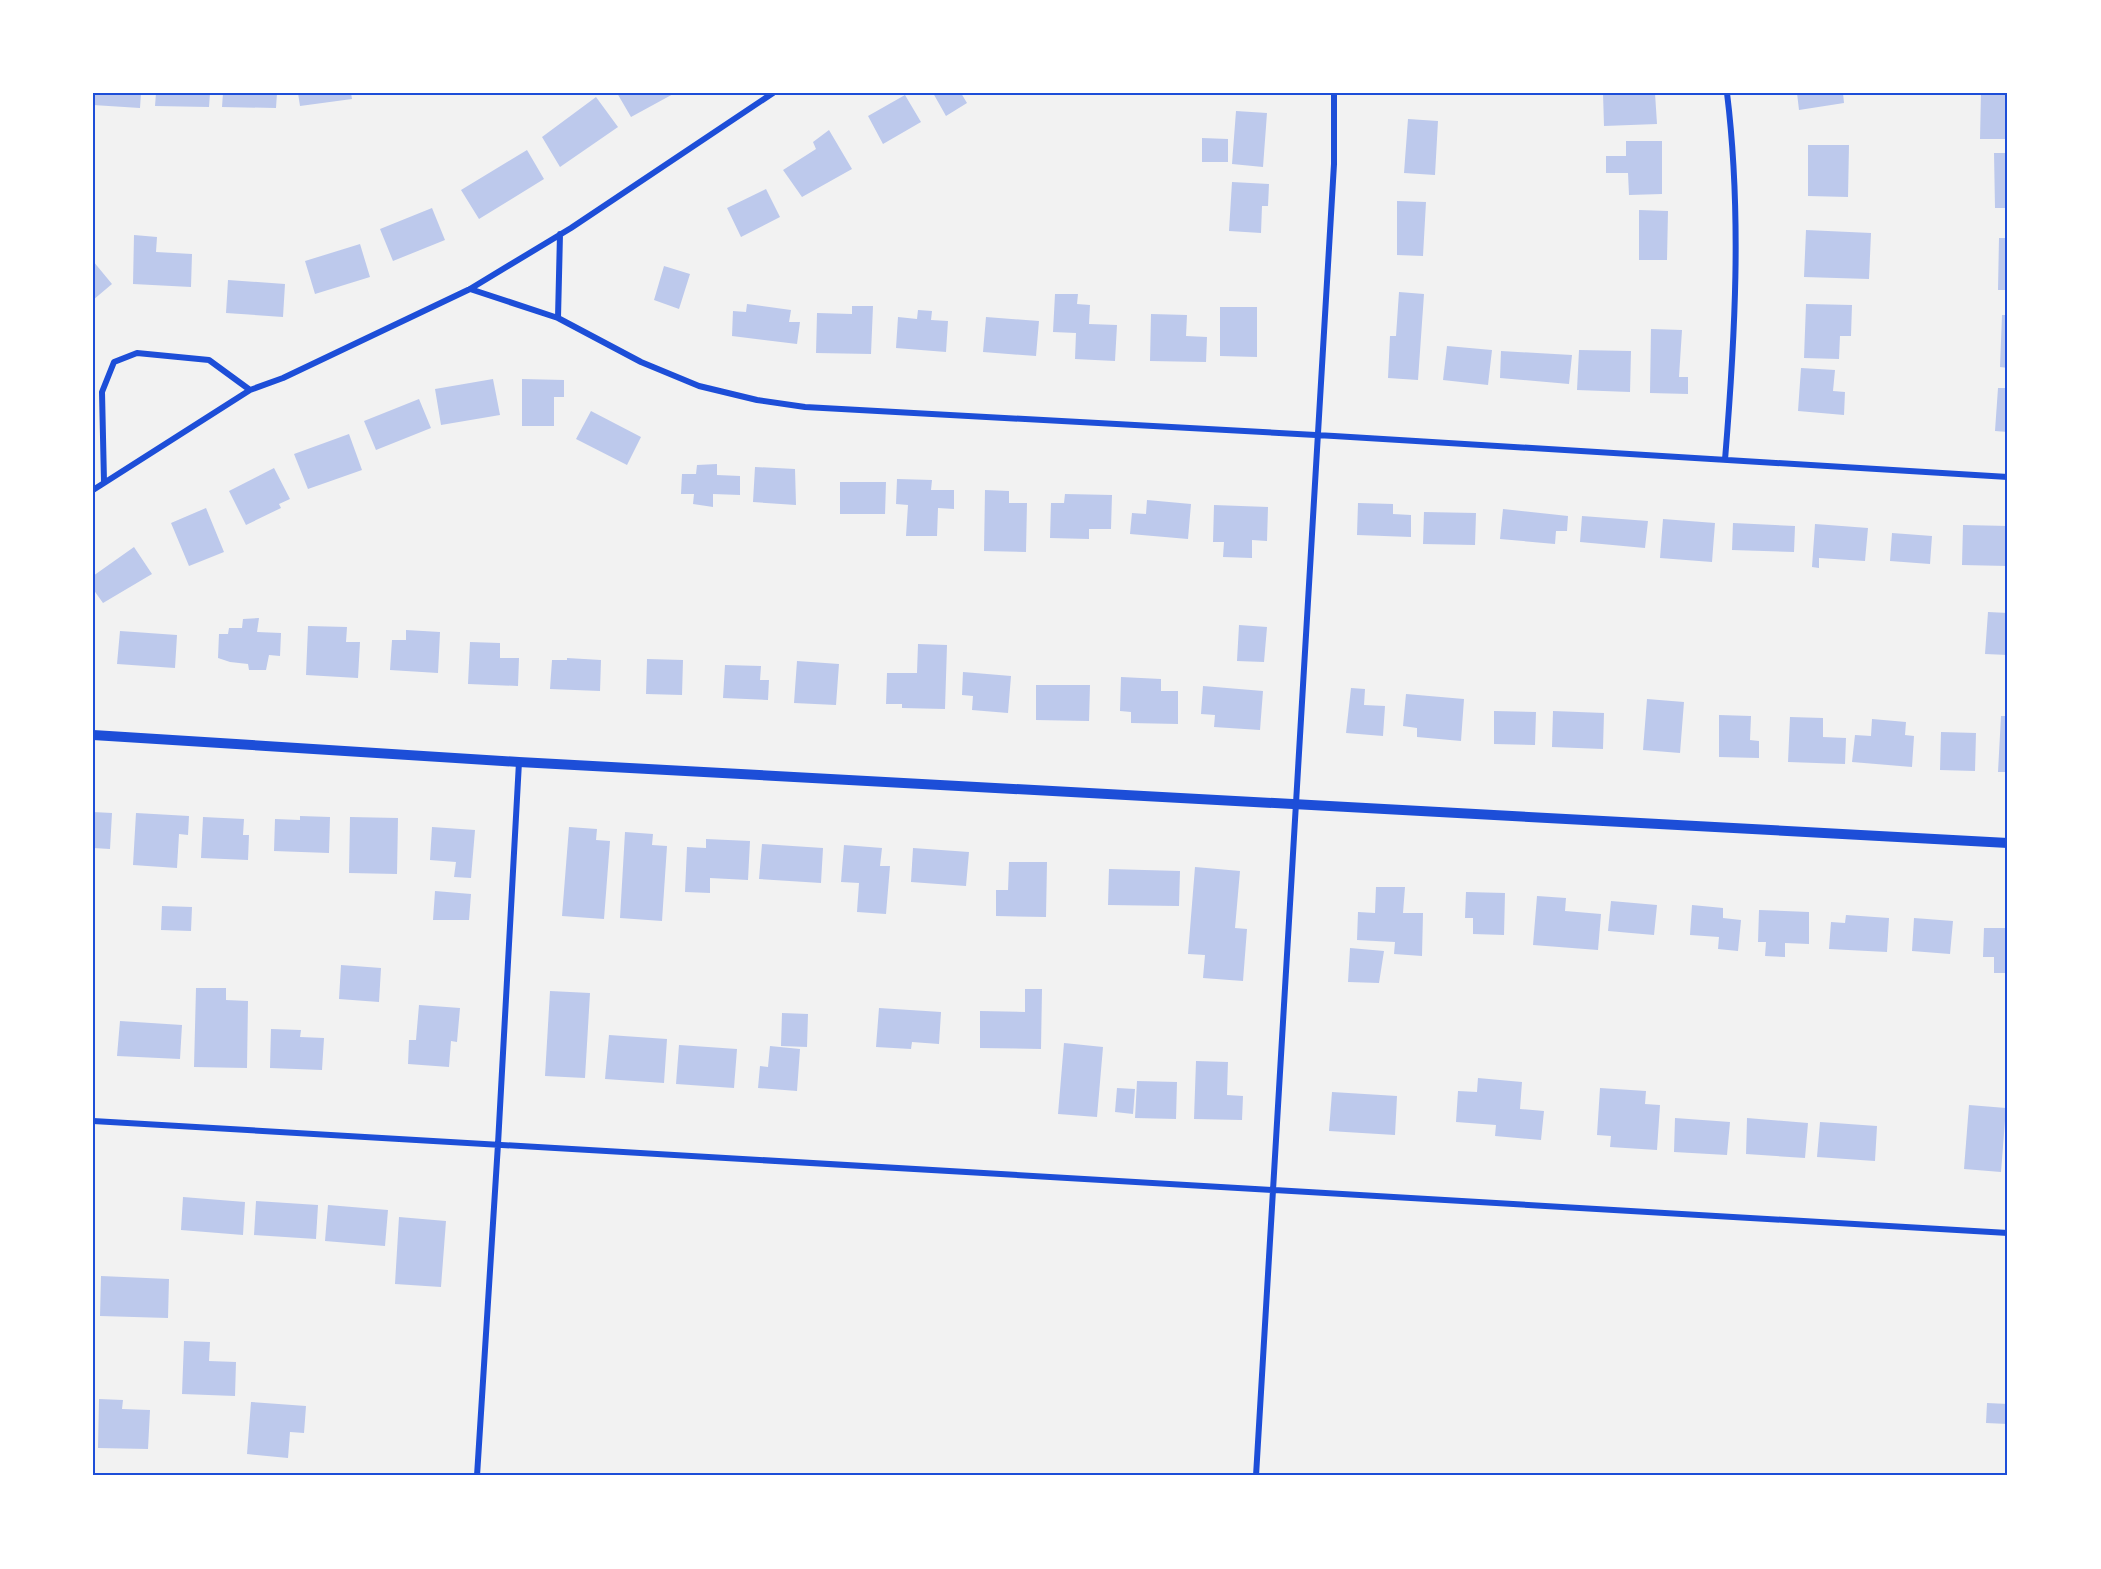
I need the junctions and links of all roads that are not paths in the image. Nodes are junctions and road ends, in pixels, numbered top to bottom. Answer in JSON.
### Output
{"nodes":[{"id":1,"x":773,"y":93,"type":"edge"},
{"id":2,"x":1334,"y":93,"type":"edge"},
{"id":3,"x":1727,"y":93,"type":"edge"},
{"id":4,"x":560,"y":234,"type":"junction"},
{"id":5,"x":470,"y":289,"type":"junction"},
{"id":6,"x":558,"y":318,"type":"junction"},
{"id":7,"x":250,"y":390,"type":"junction"},
{"id":8,"x":1317,"y":435,"type":"junction"},
{"id":9,"x":1725,"y":460,"type":"junction"},
{"id":10,"x":2008,"y":477,"type":"edge"},
{"id":11,"x":104,"y":482,"type":"junction"},
{"id":12,"x":93,"y":490,"type":"edge"},
{"id":13,"x":93,"y":735,"type":"edge"},
{"id":14,"x":519,"y":762,"type":"junction"},
{"id":15,"x":1296,"y":806,"type":"junction"},
{"id":16,"x":2008,"y":843,"type":"edge"},
{"id":17,"x":93,"y":1121,"type":"edge"},
{"id":18,"x":498,"y":1144,"type":"junction"},
{"id":19,"x":1274,"y":1190,"type":"junction"},
{"id":20,"x":2008,"y":1233,"type":"edge"},
{"id":21,"x":477,"y":1476,"type":"edge"},
{"id":22,"x":1256,"y":1476,"type":"edge"}],
"edges":[{"from":1,"to":4,"type":"street"},
{"from":2,"to":8,"type":"street"},
{"from":3,"to":9,"type":"street"},
{"from":4,"to":5,"type":"street"},
{"from":4,"to":6,"type":"street"},
{"from":5,"to":6,"type":"street"},
{"from":5,"to":7,"type":"street"},
{"from":6,"to":8,"type":"street"},
{"from":7,"to":11,"type":"street"},
{"from":7,"to":11,"type":"street"},
{"from":8,"to":9,"type":"street"},
{"from":8,"to":15,"type":"street"},
{"from":9,"to":10,"type":"street"},
{"from":11,"to":12,"type":"street"},
{"from":13,"to":14,"type":"street"},
{"from":14,"to":15,"type":"street"},
{"from":14,"to":18,"type":"street"},
{"from":15,"to":16,"type":"street"},
{"from":15,"to":19,"type":"street"},
{"from":17,"to":18,"type":"street"},
{"from":18,"to":19,"type":"street"},
{"from":18,"to":21,"type":"street"},
{"from":19,"to":20,"type":"street"},
{"from":19,"to":22,"type":"street"}]}
